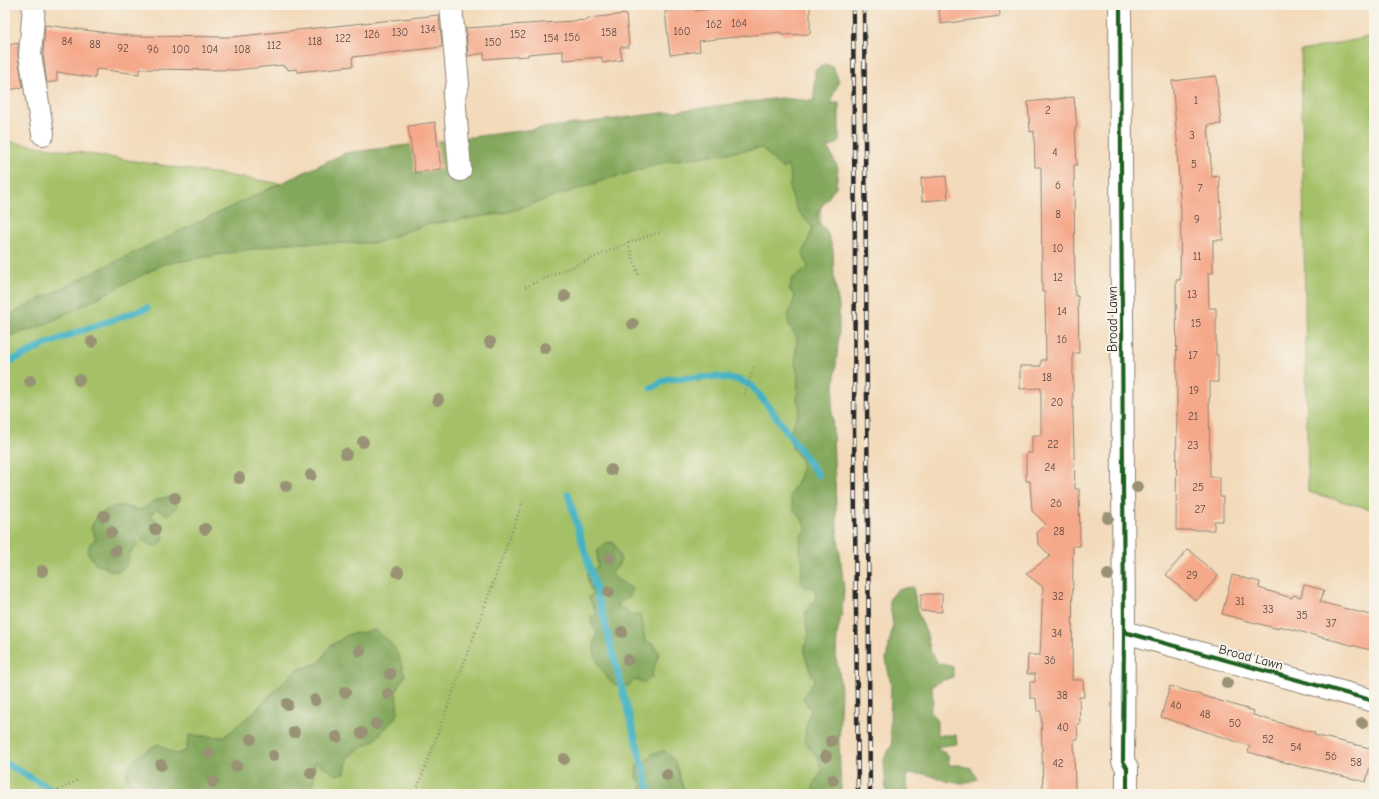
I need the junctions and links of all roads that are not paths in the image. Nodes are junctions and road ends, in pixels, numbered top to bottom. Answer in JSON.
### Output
{"nodes":[{"id":1,"x":34,"y":5,"type":"edge"},
{"id":2,"x":450,"y":5,"type":"edge"},
{"id":3,"x":1120,"y":5,"type":"edge"},
{"id":4,"x":43,"y":134,"type":"dead end"},
{"id":5,"x":460,"y":170,"type":"dead end"},
{"id":6,"x":1124,"y":632,"type":"junction"},
{"id":7,"x":1374,"y":701,"type":"edge"},
{"id":8,"x":1127,"y":794,"type":"edge"}],
"edges":[{"from":1,"to":4,"type":"street"},
{"from":2,"to":5,"type":"street"},
{"from":3,"to":6,"type":"street","name":"Broad Lawn"},
{"from":6,"to":7,"type":"street","name":"Broad Lawn"},
{"from":6,"to":8,"type":"street","name":"Broad Lawn"}]}
